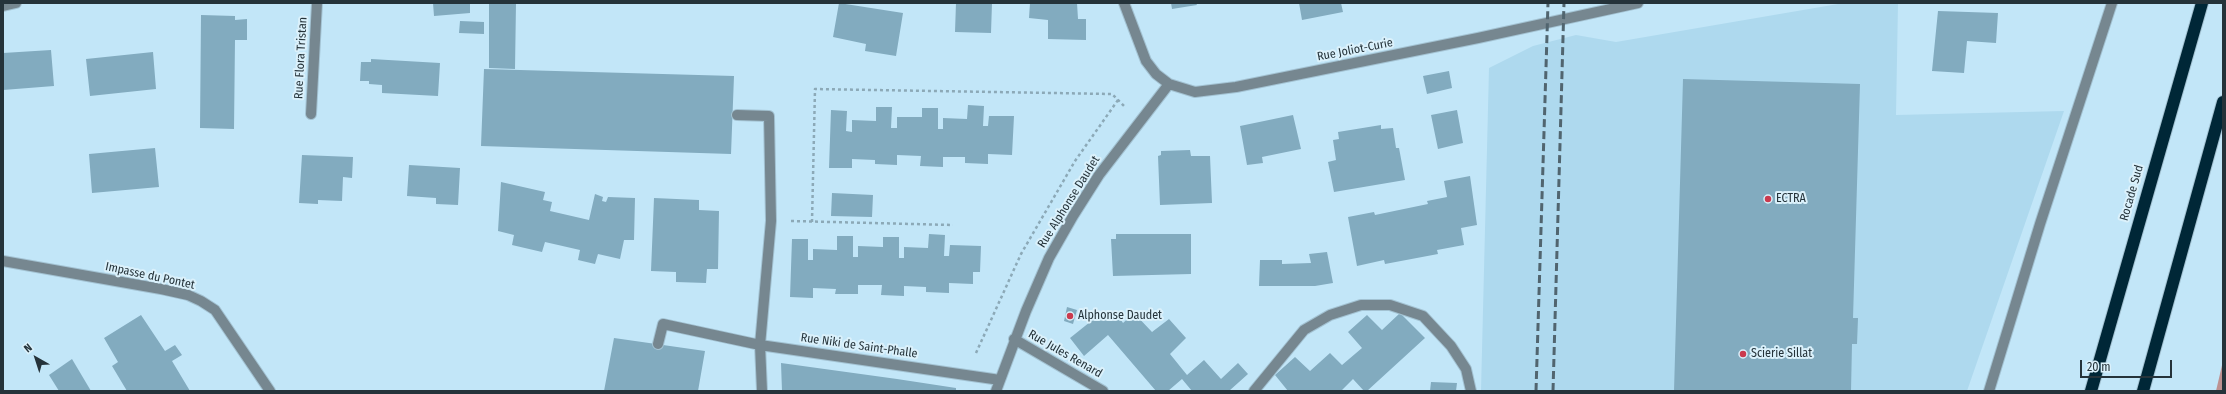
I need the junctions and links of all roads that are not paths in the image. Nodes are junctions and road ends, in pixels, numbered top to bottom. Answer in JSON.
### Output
{"nodes":[{"id":1,"x":16,"y":3,"type":"edge"},
{"id":2,"x":317,"y":3,"type":"edge"},
{"id":3,"x":1124,"y":3,"type":"edge"},
{"id":4,"x":1638,"y":3,"type":"edge"},
{"id":5,"x":2112,"y":3,"type":"edge"},
{"id":6,"x":2202,"y":3,"type":"edge"},
{"id":7,"x":3,"y":6,"type":"edge"},
{"id":8,"x":1169,"y":84,"type":"junction"},
{"id":9,"x":2223,"y":102,"type":"edge"},
{"id":10,"x":311,"y":114,"type":"dead end"},
{"id":11,"x":737,"y":115,"type":"dead end"},
{"id":12,"x":3,"y":261,"type":"edge"},
{"id":13,"x":1014,"y":339,"type":"junction"},
{"id":14,"x":658,"y":344,"type":"dead end"},
{"id":15,"x":760,"y":345,"type":"junction"},
{"id":16,"x":1000,"y":380,"type":"junction"},
{"id":17,"x":270,"y":391,"type":"edge"},
{"id":18,"x":762,"y":391,"type":"edge"},
{"id":19,"x":996,"y":391,"type":"edge"},
{"id":20,"x":1103,"y":391,"type":"edge"},
{"id":21,"x":1254,"y":391,"type":"edge"},
{"id":22,"x":1471,"y":391,"type":"edge"},
{"id":23,"x":1989,"y":391,"type":"edge"},
{"id":24,"x":2091,"y":391,"type":"edge"},
{"id":25,"x":2143,"y":391,"type":"edge"}],
"edges":[{"from":1,"to":7,"type":"street"},
{"from":2,"to":10,"type":"street","name":"Rue Flora Tristan"},
{"from":3,"to":8,"type":"street","name":"Rue Joliot-Curie"},
{"from":4,"to":8,"type":"street","name":"Rue Joliot-Curie"},
{"from":5,"to":23,"type":"street"},
{"from":6,"to":24,"type":"highway","name":"Rocade Sud"},
{"from":8,"to":13,"type":"street","name":"Rue Alphonse Daudet"},
{"from":9,"to":25,"type":"highway"},
{"from":11,"to":15,"type":"street"},
{"from":12,"to":17,"type":"street","name":"Impasse du Pontet"},
{"from":13,"to":16,"type":"street","name":"Rue Alphonse Daudet"},
{"from":13,"to":20,"type":"street","name":"Rue Jules Renard"},
{"from":14,"to":15,"type":"street","name":"Rue Niki de Saint-Phalle"},
{"from":15,"to":16,"type":"street","name":"Rue Niki de Saint-Phalle"},
{"from":15,"to":18,"type":"street"},
{"from":16,"to":19,"type":"street","name":"Rue Alphonse Daudet"},
{"from":21,"to":22,"type":"street"}]}
